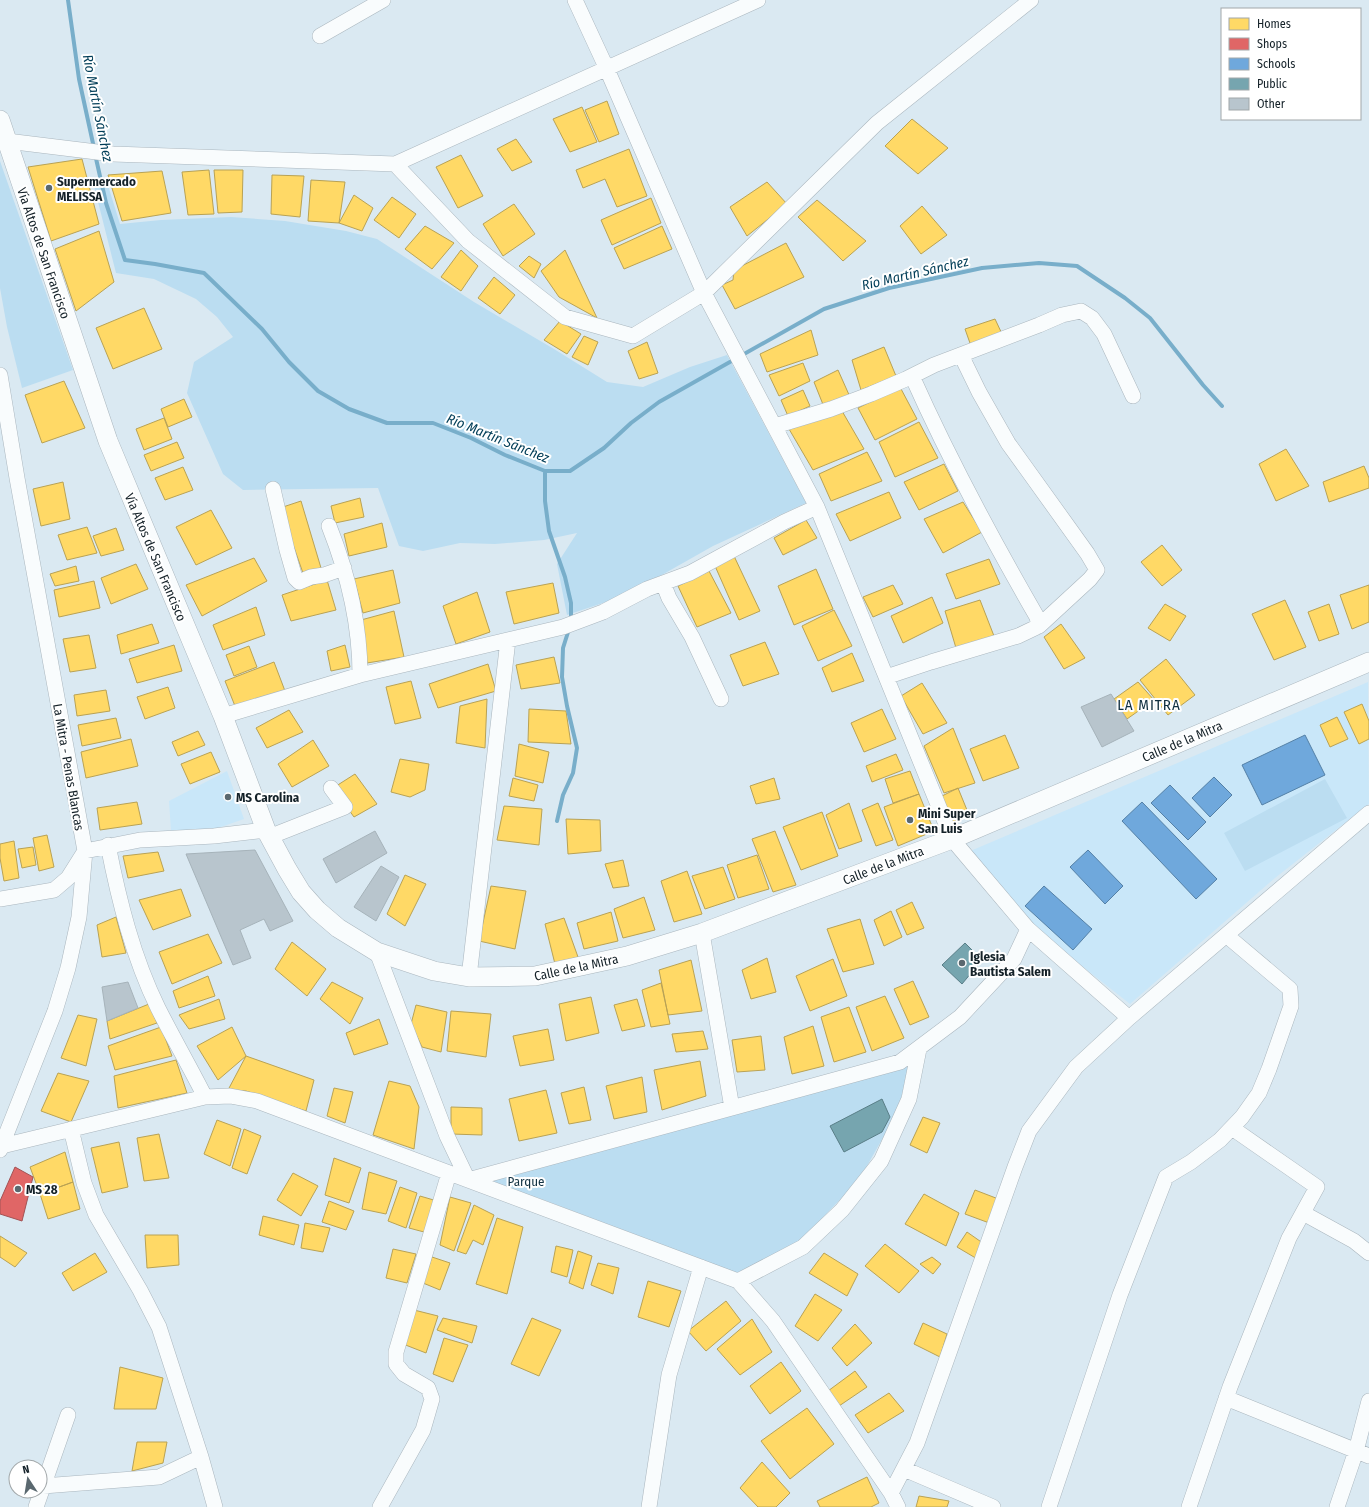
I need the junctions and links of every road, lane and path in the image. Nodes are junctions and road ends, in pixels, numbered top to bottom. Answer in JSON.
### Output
{"nodes":[{"id":1,"x":383,"y":0,"type":"edge"},
{"id":2,"x":575,"y":0,"type":"edge"},
{"id":3,"x":758,"y":0,"type":"edge"},
{"id":4,"x":1031,"y":0,"type":"edge"},
{"id":5,"x":320,"y":36,"type":"dead end"},
{"id":6,"x":606,"y":67,"type":"junction"},
{"id":7,"x":0,"y":120,"type":"edge"},
{"id":8,"x":7,"y":142,"type":"junction"},
{"id":9,"x":395,"y":164,"type":"junction"},
{"id":10,"x":704,"y":293,"type":"junction"},
{"id":11,"x":961,"y":355,"type":"junction"},
{"id":12,"x":0,"y":375,"type":"edge"},
{"id":13,"x":912,"y":376,"type":"junction"},
{"id":14,"x":1,"y":390,"type":"edge"},
{"id":15,"x":1133,"y":396,"type":"dead end"},
{"id":16,"x":775,"y":426,"type":"junction"},
{"id":17,"x":273,"y":489,"type":"dead end"},
{"id":18,"x":817,"y":507,"type":"junction"},
{"id":19,"x":329,"y":526,"type":"dead end"},
{"id":20,"x":344,"y":568,"type":"junction"},
{"id":21,"x":663,"y":583,"type":"junction"},
{"id":22,"x":1039,"y":626,"type":"junction"},
{"id":23,"x":508,"y":640,"type":"junction"},
{"id":24,"x":1369,"y":662,"type":"edge"},
{"id":25,"x":360,"y":675,"type":"junction"},
{"id":26,"x":886,"y":677,"type":"junction"},
{"id":27,"x":721,"y":699,"type":"dead end"},
{"id":28,"x":222,"y":716,"type":"junction"},
{"id":29,"x":331,"y":788,"type":"dead end"},
{"id":30,"x":1369,"y":813,"type":"edge"},
{"id":31,"x":268,"y":834,"type":"junction"},
{"id":32,"x":952,"y":839,"type":"junction"},
{"id":33,"x":108,"y":845,"type":"junction"},
{"id":34,"x":85,"y":851,"type":"junction"},
{"id":35,"x":0,"y":899,"type":"edge"},
{"id":36,"x":1028,"y":929,"type":"junction"},
{"id":37,"x":702,"y":934,"type":"junction"},
{"id":38,"x":1226,"y":935,"type":"junction"},
{"id":39,"x":378,"y":952,"type":"junction"},
{"id":40,"x":468,"y":977,"type":"junction"},
{"id":41,"x":1129,"y":1018,"type":"junction"},
{"id":42,"x":919,"y":1049,"type":"junction"},
{"id":43,"x":205,"y":1097,"type":"junction"},
{"id":44,"x":732,"y":1108,"type":"junction"},
{"id":45,"x":1232,"y":1128,"type":"junction"},
{"id":46,"x":71,"y":1129,"type":"junction"},
{"id":47,"x":1,"y":1148,"type":"edge"},
{"id":48,"x":450,"y":1173,"type":"junction"},
{"id":49,"x":468,"y":1180,"type":"junction"},
{"id":50,"x":1303,"y":1212,"type":"junction"},
{"id":51,"x":1369,"y":1253,"type":"edge"},
{"id":52,"x":701,"y":1267,"type":"junction"},
{"id":53,"x":738,"y":1281,"type":"junction"},
{"id":54,"x":1226,"y":1398,"type":"junction"},
{"id":55,"x":1369,"y":1401,"type":"edge"},
{"id":56,"x":68,"y":1415,"type":"dead end"},
{"id":57,"x":1362,"y":1453,"type":"edge"},
{"id":58,"x":201,"y":1457,"type":"junction"},
{"id":59,"x":904,"y":1469,"type":"junction"},
{"id":60,"x":48,"y":1472,"type":"edge"},
{"id":61,"x":48,"y":1486,"type":"edge"},
{"id":62,"x":891,"y":1493,"type":"junction"},
{"id":63,"x":215,"y":1507,"type":"edge"},
{"id":64,"x":380,"y":1507,"type":"edge"},
{"id":65,"x":649,"y":1507,"type":"edge"},
{"id":66,"x":898,"y":1507,"type":"edge"},
{"id":67,"x":993,"y":1507,"type":"edge"},
{"id":68,"x":1049,"y":1507,"type":"edge"},
{"id":69,"x":1189,"y":1507,"type":"edge"},
{"id":70,"x":1338,"y":1507,"type":"edge"}],
"edges":[{"from":1,"to":5,"type":"street"},
{"from":2,"to":6,"type":"street"},
{"from":3,"to":6,"type":"street"},
{"from":4,"to":10,"type":"street"},
{"from":6,"to":9,"type":"street"},
{"from":6,"to":10,"type":"street"},
{"from":7,"to":8,"type":"street","name":"Vía Altos de San Francisco"},
{"from":8,"to":9,"type":"street"},
{"from":8,"to":28,"type":"street","name":"Vía Altos de San Francisco"},
{"from":9,"to":10,"type":"street"},
{"from":10,"to":16,"type":"street"},
{"from":11,"to":13,"type":"street"},
{"from":11,"to":15,"type":"street"},
{"from":11,"to":22,"type":"street"},
{"from":12,"to":14,"type":"street","name":"La Mitra - Penas Blancas"},
{"from":13,"to":16,"type":"street"},
{"from":13,"to":22,"type":"street"},
{"from":14,"to":34,"type":"street","name":"La Mitra - Penas Blancas"},
{"from":16,"to":18,"type":"street"},
{"from":17,"to":20,"type":"street"},
{"from":18,"to":21,"type":"street"},
{"from":18,"to":26,"type":"street"},
{"from":19,"to":20,"type":"street"},
{"from":20,"to":25,"type":"street"},
{"from":21,"to":23,"type":"street"},
{"from":21,"to":27,"type":"street"},
{"from":22,"to":26,"type":"street"},
{"from":23,"to":25,"type":"street"},
{"from":23,"to":40,"type":"street"},
{"from":24,"to":32,"type":"street","name":"Calle de la Mitra"},
{"from":25,"to":28,"type":"street"},
{"from":26,"to":32,"type":"street"},
{"from":28,"to":31,"type":"street","name":"Vía Altos de San Francisco"},
{"from":29,"to":31,"type":"street"},
{"from":30,"to":38,"type":"street"},
{"from":31,"to":33,"type":"street"},
{"from":31,"to":39,"type":"street","name":"Vía Altos de San Francisco"},
{"from":32,"to":36,"type":"street"},
{"from":32,"to":37,"type":"street","name":"Calle de la Mitra"},
{"from":33,"to":34,"type":"street"},
{"from":33,"to":43,"type":"street"},
{"from":34,"to":35,"type":"street"},
{"from":34,"to":47,"type":"street","name":"La Mitra - Penas Blancas"},
{"from":36,"to":41,"type":"street"},
{"from":36,"to":42,"type":"street"},
{"from":37,"to":40,"type":"street","name":"Calle de la Mitra"},
{"from":37,"to":44,"type":"street"},
{"from":38,"to":41,"type":"street"},
{"from":38,"to":45,"type":"street"},
{"from":39,"to":40,"type":"street","name":"Calle de la Mitra"},
{"from":39,"to":49,"type":"street"},
{"from":41,"to":59,"type":"street"},
{"from":42,"to":44,"type":"street"},
{"from":42,"to":53,"type":"street"},
{"from":43,"to":46,"type":"street"},
{"from":43,"to":48,"type":"street"},
{"from":44,"to":49,"type":"street"},
{"from":45,"to":50,"type":"street"},
{"from":45,"to":68,"type":"street"},
{"from":46,"to":47,"type":"street"},
{"from":46,"to":58,"type":"street"},
{"from":48,"to":49,"type":"street"},
{"from":48,"to":64,"type":"street"},
{"from":49,"to":52,"type":"street"},
{"from":50,"to":51,"type":"street"},
{"from":50,"to":54,"type":"street"},
{"from":52,"to":53,"type":"street"},
{"from":52,"to":65,"type":"street"},
{"from":53,"to":62,"type":"street"},
{"from":54,"to":57,"type":"street"},
{"from":54,"to":69,"type":"street"},
{"from":55,"to":57,"type":"street"},
{"from":56,"to":60,"type":"street"},
{"from":57,"to":70,"type":"street"},
{"from":58,"to":61,"type":"street"},
{"from":58,"to":63,"type":"street"},
{"from":59,"to":62,"type":"street"},
{"from":59,"to":67,"type":"street"},
{"from":62,"to":66,"type":"street"}]}
